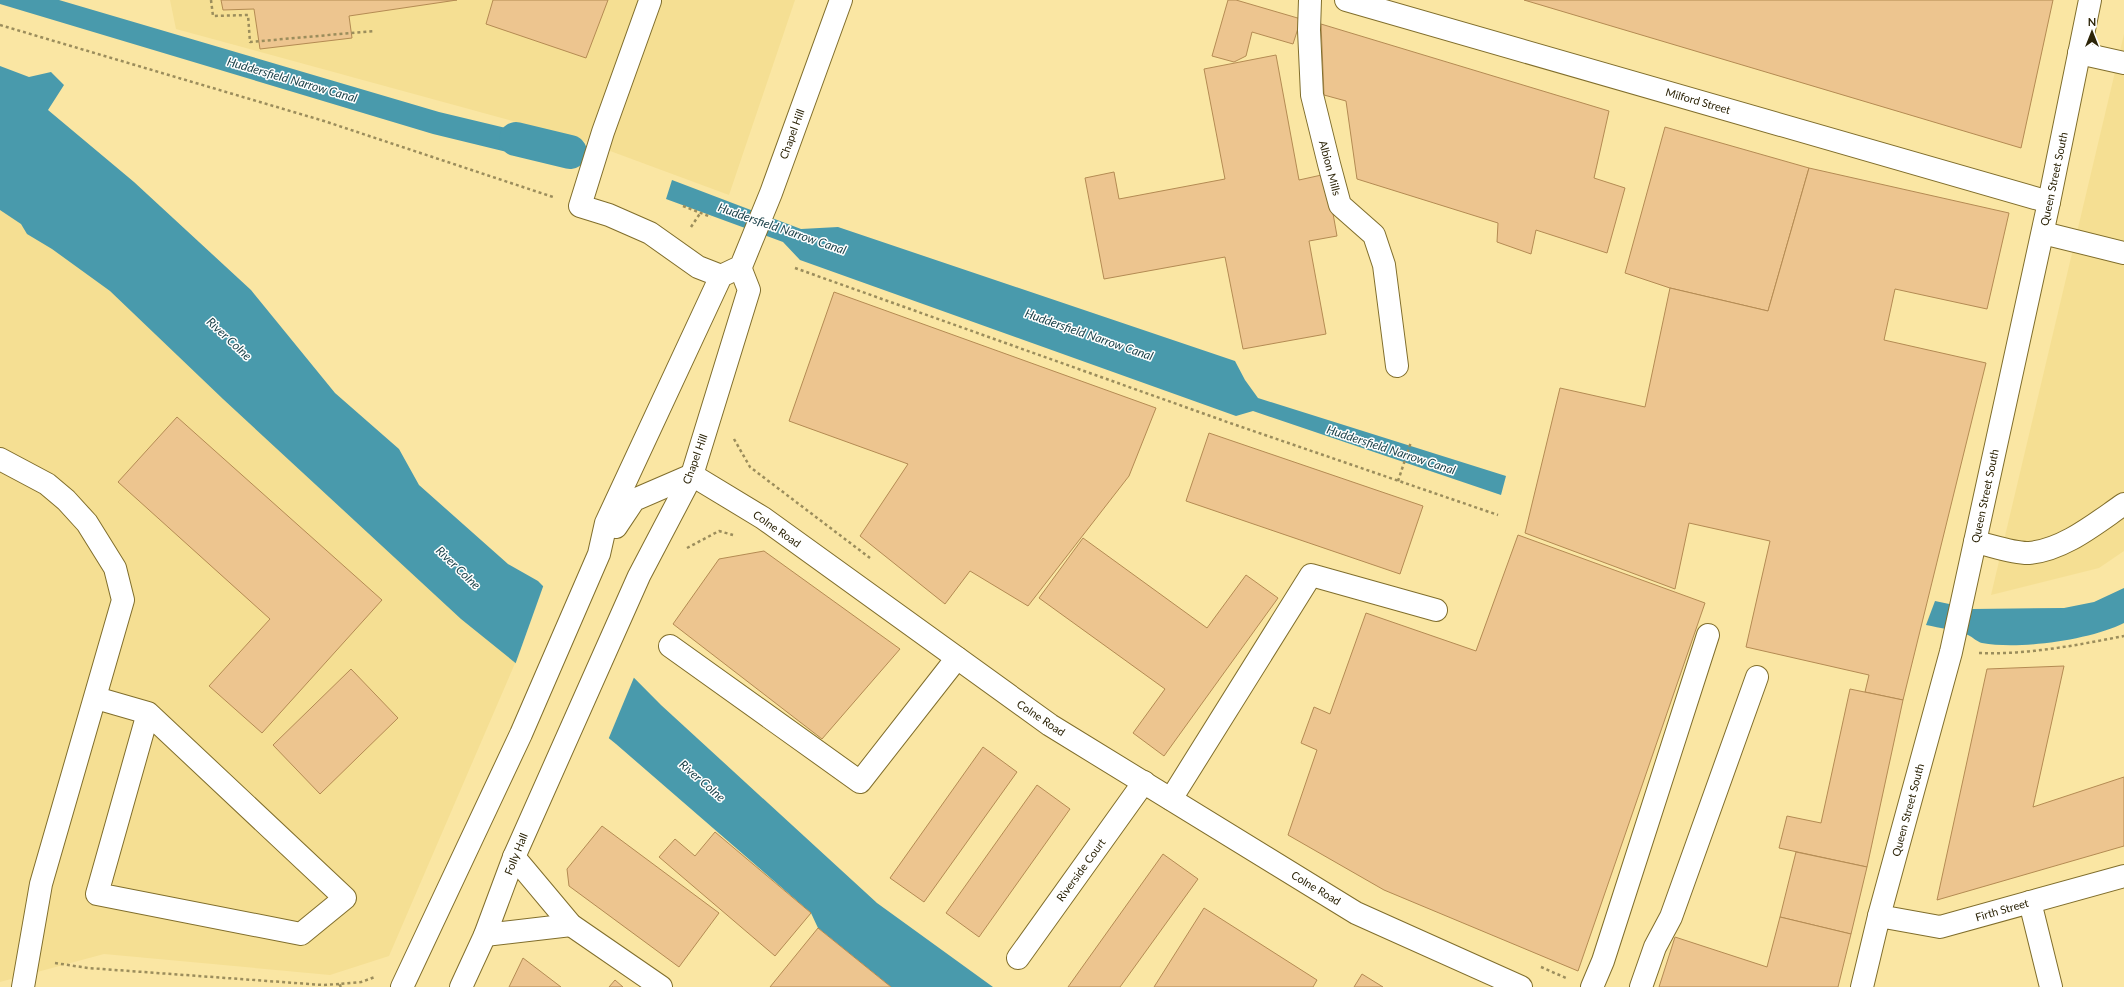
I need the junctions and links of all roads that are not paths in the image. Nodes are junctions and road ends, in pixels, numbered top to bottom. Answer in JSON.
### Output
{"nodes":[{"id":1,"x":650,"y":0,"type":"edge"},
{"id":2,"x":842,"y":0,"type":"edge"},
{"id":3,"x":1310,"y":0,"type":"edge"},
{"id":4,"x":1346,"y":0,"type":"edge"},
{"id":5,"x":2090,"y":0,"type":"edge"},
{"id":6,"x":2079,"y":53,"type":"junction"},
{"id":7,"x":2124,"y":63,"type":"edge"},
{"id":8,"x":2049,"y":202,"type":"junction"},
{"id":9,"x":2042,"y":232,"type":"junction"},
{"id":10,"x":2124,"y":253,"type":"edge"},
{"id":11,"x":741,"y":265,"type":"junction"},
{"id":12,"x":721,"y":276,"type":"junction"},
{"id":13,"x":1397,"y":366,"type":"dead end"},
{"id":14,"x":0,"y":459,"type":"edge"},
{"id":15,"x":692,"y":475,"type":"junction"},
{"id":16,"x":2124,"y":504,"type":"edge"},
{"id":17,"x":1975,"y":542,"type":"junction"},
{"id":18,"x":599,"y":554,"type":"junction"},
{"id":19,"x":1436,"y":610,"type":"dead end"},
{"id":20,"x":1708,"y":635,"type":"dead end"},
{"id":21,"x":670,"y":646,"type":"dead end"},
{"id":22,"x":957,"y":658,"type":"junction"},
{"id":23,"x":1758,"y":677,"type":"dead end"},
{"id":24,"x":96,"y":698,"type":"junction"},
{"id":25,"x":148,"y":713,"type":"junction"},
{"id":26,"x":574,"y":723,"type":"joint"},
{"id":27,"x":1144,"y":782,"type":"junction"},
{"id":28,"x":1171,"y":799,"type":"junction"},
{"id":29,"x":514,"y":856,"type":"junction"},
{"id":30,"x":2124,"y":876,"type":"edge"},
{"id":31,"x":2030,"y":902,"type":"junction"},
{"id":32,"x":1879,"y":916,"type":"junction"},
{"id":33,"x":570,"y":925,"type":"junction"},
{"id":34,"x":485,"y":936,"type":"junction"},
{"id":35,"x":1018,"y":958,"type":"dead end"},
{"id":36,"x":23,"y":987,"type":"edge"},
{"id":37,"x":402,"y":987,"type":"edge"},
{"id":38,"x":461,"y":987,"type":"edge"},
{"id":39,"x":661,"y":987,"type":"edge"},
{"id":40,"x":1521,"y":987,"type":"edge"},
{"id":41,"x":1592,"y":987,"type":"edge"},
{"id":42,"x":1641,"y":987,"type":"edge"},
{"id":43,"x":1862,"y":987,"type":"edge"},
{"id":44,"x":2051,"y":987,"type":"edge"}],
"edges":[{"from":1,"to":12,"type":"main road"},
{"from":2,"to":11,"type":"main road","name":"Chapel Hill"},
{"from":3,"to":13,"type":"main road","name":"Albion Mills"},
{"from":4,"to":8,"type":"main road","name":"Milford Street"},
{"from":5,"to":6,"type":"main road","name":"Queen Street South"},
{"from":6,"to":7,"type":"main road"},
{"from":6,"to":8,"type":"main road","name":"Queen Street South"},
{"from":8,"to":9,"type":"main road","name":"Queen Street South"},
{"from":9,"to":10,"type":"main road"},
{"from":9,"to":17,"type":"main road","name":"Queen Street South"},
{"from":11,"to":12,"type":"main road"},
{"from":11,"to":15,"type":"main road","name":"Chapel Hill"},
{"from":12,"to":18,"type":"main road"},
{"from":14,"to":24,"type":"main road"},
{"from":15,"to":18,"type":"main road"},
{"from":15,"to":22,"type":"main road","name":"Colne Road"},
{"from":15,"to":26,"type":"main road","name":"Chapel Hill"},
{"from":16,"to":17,"type":"main road"},
{"from":17,"to":32,"type":"main road","name":"Queen Street South"},
{"from":18,"to":37,"type":"main road"},
{"from":19,"to":28,"type":"main road"},
{"from":20,"to":41,"type":"main road"},
{"from":21,"to":22,"type":"main road"},
{"from":22,"to":27,"type":"main road","name":"Colne Road"},
{"from":23,"to":42,"type":"main road"},
{"from":24,"to":25,"type":"main road"},
{"from":24,"to":36,"type":"main road"},
{"from":25,"to":25,"type":"main road"},
{"from":26,"to":29,"type":"main road","name":"Folly Hall"},
{"from":27,"to":28,"type":"main road","name":"Colne Road"},
{"from":27,"to":35,"type":"main road","name":"Riverside Court"},
{"from":28,"to":40,"type":"main road","name":"Colne Road"},
{"from":29,"to":33,"type":"main road"},
{"from":29,"to":34,"type":"main road","name":"Folly Hall"},
{"from":30,"to":31,"type":"main road","name":"Firth Street"},
{"from":31,"to":32,"type":"main road","name":"Firth Street"},
{"from":31,"to":44,"type":"main road"},
{"from":32,"to":43,"type":"main road","name":"Queen Street South"},
{"from":33,"to":34,"type":"main road"},
{"from":33,"to":39,"type":"main road"},
{"from":34,"to":38,"type":"main road","name":"Folly Hall"}]}
